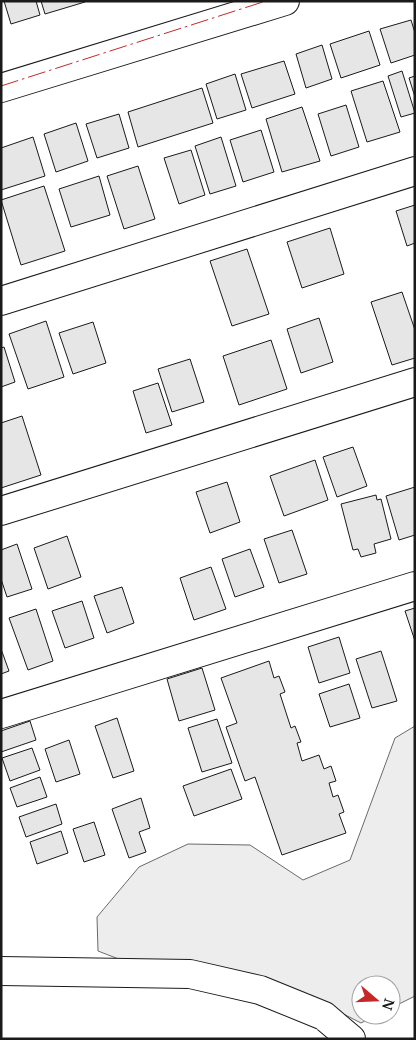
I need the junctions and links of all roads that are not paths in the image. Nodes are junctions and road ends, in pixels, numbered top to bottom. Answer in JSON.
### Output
{"nodes":[{"id":1,"x":285,"y":1,"type":"edge"},
{"id":2,"x":1,"y":88,"type":"edge"},
{"id":3,"x":415,"y":171,"type":"edge"},
{"id":4,"x":1,"y":301,"type":"edge"},
{"id":5,"x":415,"y":382,"type":"edge"},
{"id":6,"x":1,"y":511,"type":"edge"},
{"id":7,"x":415,"y":586,"type":"edge"},
{"id":8,"x":1,"y":714,"type":"edge"},
{"id":9,"x":1,"y":970,"type":"edge"},
{"id":10,"x":351,"y":1039,"type":"edge"}],
"edges":[{"from":1,"to":2,"type":"street"},
{"from":3,"to":4,"type":"street"},
{"from":5,"to":6,"type":"street"},
{"from":7,"to":8,"type":"street"},
{"from":9,"to":10,"type":"street"}]}
